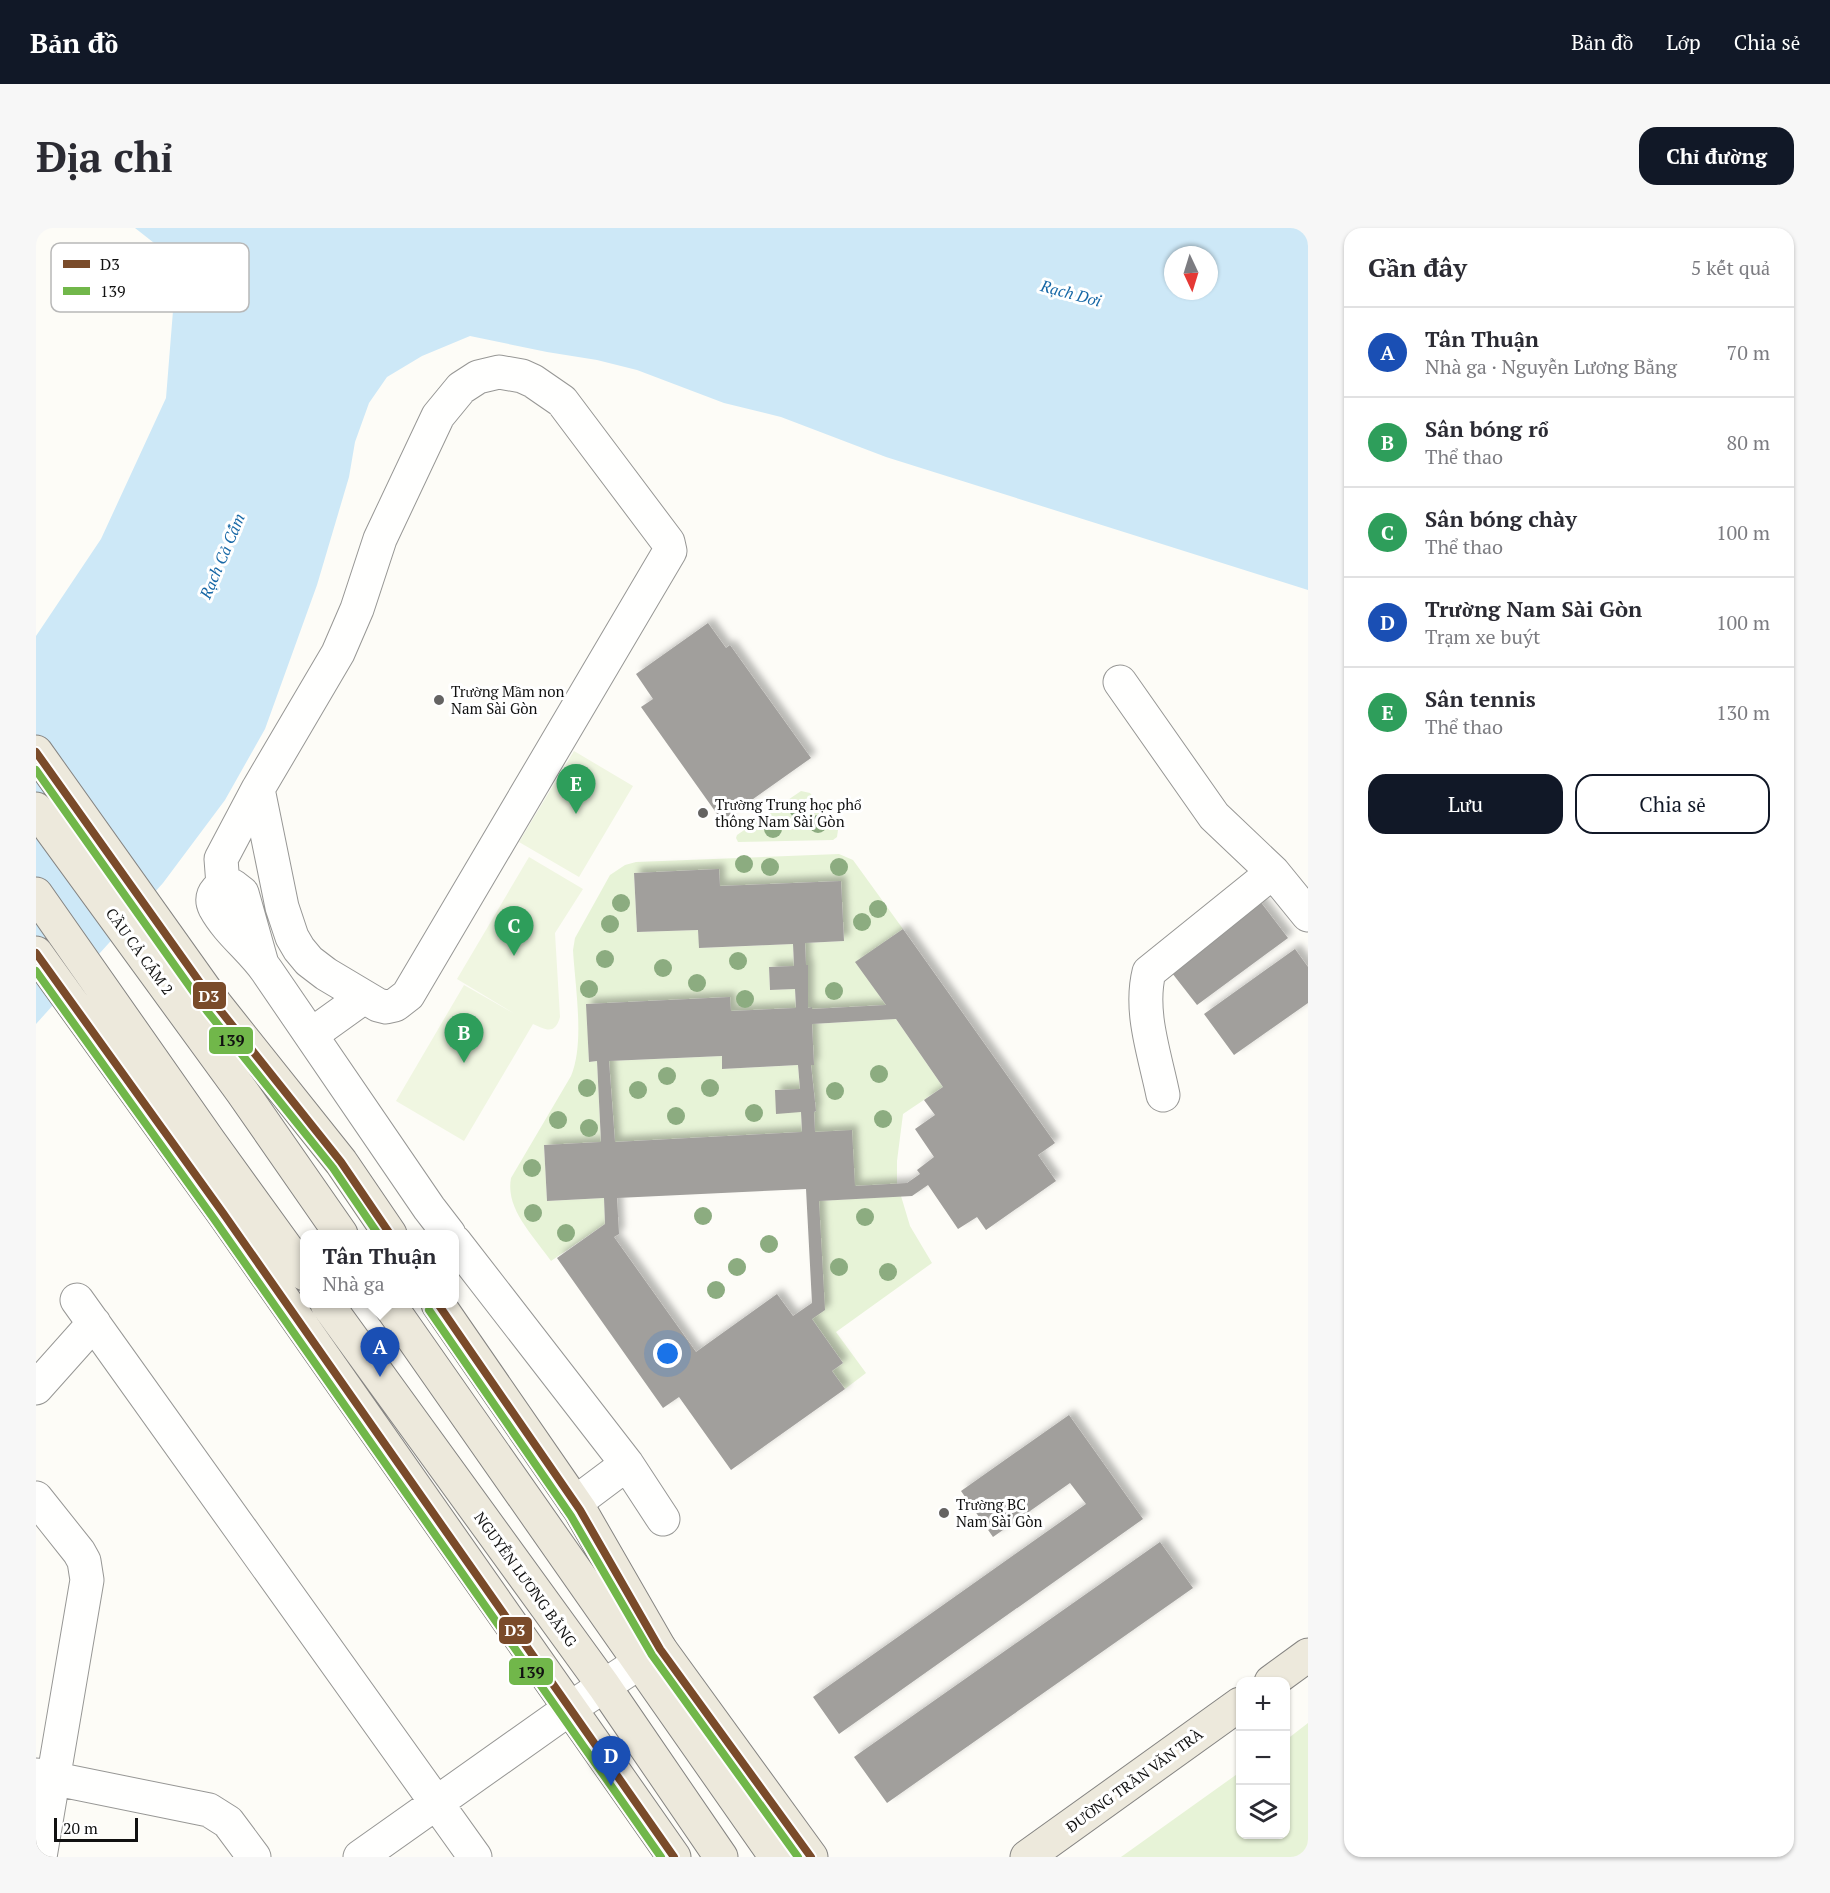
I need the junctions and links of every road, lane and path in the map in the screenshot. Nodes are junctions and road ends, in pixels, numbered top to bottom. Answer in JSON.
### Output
{"nodes":[{"id":1,"x":1120,"y":682,"type":"dead end"},
{"id":2,"x":36,"y":752,"type":"edge"},
{"id":3,"x":258,"y":789,"type":"junction"},
{"id":4,"x":36,"y":809,"type":"edge"},
{"id":5,"x":1273,"y":872,"type":"junction"},
{"id":6,"x":36,"y":894,"type":"edge"},
{"id":7,"x":1308,"y":915,"type":"edge"},
{"id":8,"x":36,"y":953,"type":"edge"},
{"id":9,"x":364,"y":996,"type":"junction"},
{"id":10,"x":311,"y":1035,"type":"junction"},
{"id":11,"x":1163,"y":1095,"type":"dead end"},
{"id":12,"x":338,"y":1230,"type":"edge"},
{"id":13,"x":387,"y":1230,"type":"edge"},
{"id":14,"x":446,"y":1230,"type":"edge"},
{"id":15,"x":459,"y":1247,"type":"edge"},
{"id":16,"x":300,"y":1267,"type":"edge"},
{"id":17,"x":330,"y":1308,"type":"edge"},
{"id":18,"x":392,"y":1308,"type":"edge"},
{"id":19,"x":441,"y":1308,"type":"edge"},
{"id":20,"x":36,"y":1388,"type":"edge"},
{"id":21,"x":627,"y":1464,"type":"junction"},
{"id":22,"x":36,"y":1498,"type":"edge"},
{"id":23,"x":575,"y":1503,"type":"junction"},
{"id":24,"x":663,"y":1519,"type":"dead end"},
{"id":25,"x":1308,"y":1655,"type":"edge"},
{"id":26,"x":649,"y":1656,"type":"junction"},
{"id":27,"x":1278,"y":1677,"type":"edge"},
{"id":28,"x":604,"y":1686,"type":"junction"},
{"id":29,"x":1236,"y":1707,"type":"edge"},
{"id":30,"x":569,"y":1709,"type":"junction"},
{"id":31,"x":45,"y":1777,"type":"edge"},
{"id":32,"x":437,"y":1802,"type":"junction"},
{"id":33,"x":40,"y":1857,"type":"edge"},
{"id":34,"x":254,"y":1857,"type":"edge"},
{"id":35,"x":360,"y":1857,"type":"edge"},
{"id":36,"x":475,"y":1857,"type":"edge"},
{"id":37,"x":674,"y":1857,"type":"edge"},
{"id":38,"x":721,"y":1857,"type":"edge"},
{"id":39,"x":776,"y":1857,"type":"edge"},
{"id":40,"x":811,"y":1857,"type":"edge"},
{"id":41,"x":1027,"y":1857,"type":"edge"}],
"edges":[{"from":1,"to":5,"type":"street"},
{"from":2,"to":13,"type":"main road","name":"CẦU CẢ CẤM 2"},
{"from":3,"to":9,"type":"street"},
{"from":3,"to":9,"type":"street"},
{"from":3,"to":10,"type":"street"},
{"from":4,"to":12,"type":"main road","name":"CẦU CẢ CẤM 2"},
{"from":5,"to":7,"type":"street"},
{"from":5,"to":11,"type":"street"},
{"from":6,"to":16,"type":"main road"},
{"from":8,"to":30,"type":"main road"},
{"from":9,"to":10,"type":"street"},
{"from":10,"to":14,"type":"street"},
{"from":15,"to":21,"type":"street"},
{"from":17,"to":28,"type":"main road","name":"NGUYỄN LƯƠNG BẰNG"},
{"from":18,"to":26,"type":"main road"},
{"from":19,"to":23,"type":"main road"},
{"from":20,"to":32,"type":"street"},
{"from":21,"to":23,"type":"street"},
{"from":21,"to":24,"type":"street"},
{"from":22,"to":31,"type":"street"},
{"from":23,"to":26,"type":"main road"},
{"from":25,"to":27,"type":"main road"},
{"from":26,"to":28,"type":"street"},
{"from":26,"to":39,"type":"main road"},
{"from":26,"to":40,"type":"main road"},
{"from":28,"to":30,"type":"street"},
{"from":28,"to":38,"type":"main road","name":"NGUYỄN LƯƠNG BẰNG"},
{"from":29,"to":41,"type":"main road","name":"ĐƯỜNG TRẦN VĂN TRÀ"},
{"from":30,"to":32,"type":"street"},
{"from":30,"to":37,"type":"main road"},
{"from":31,"to":33,"type":"street"},
{"from":31,"to":34,"type":"street"},
{"from":32,"to":35,"type":"street"},
{"from":32,"to":36,"type":"street"}]}
